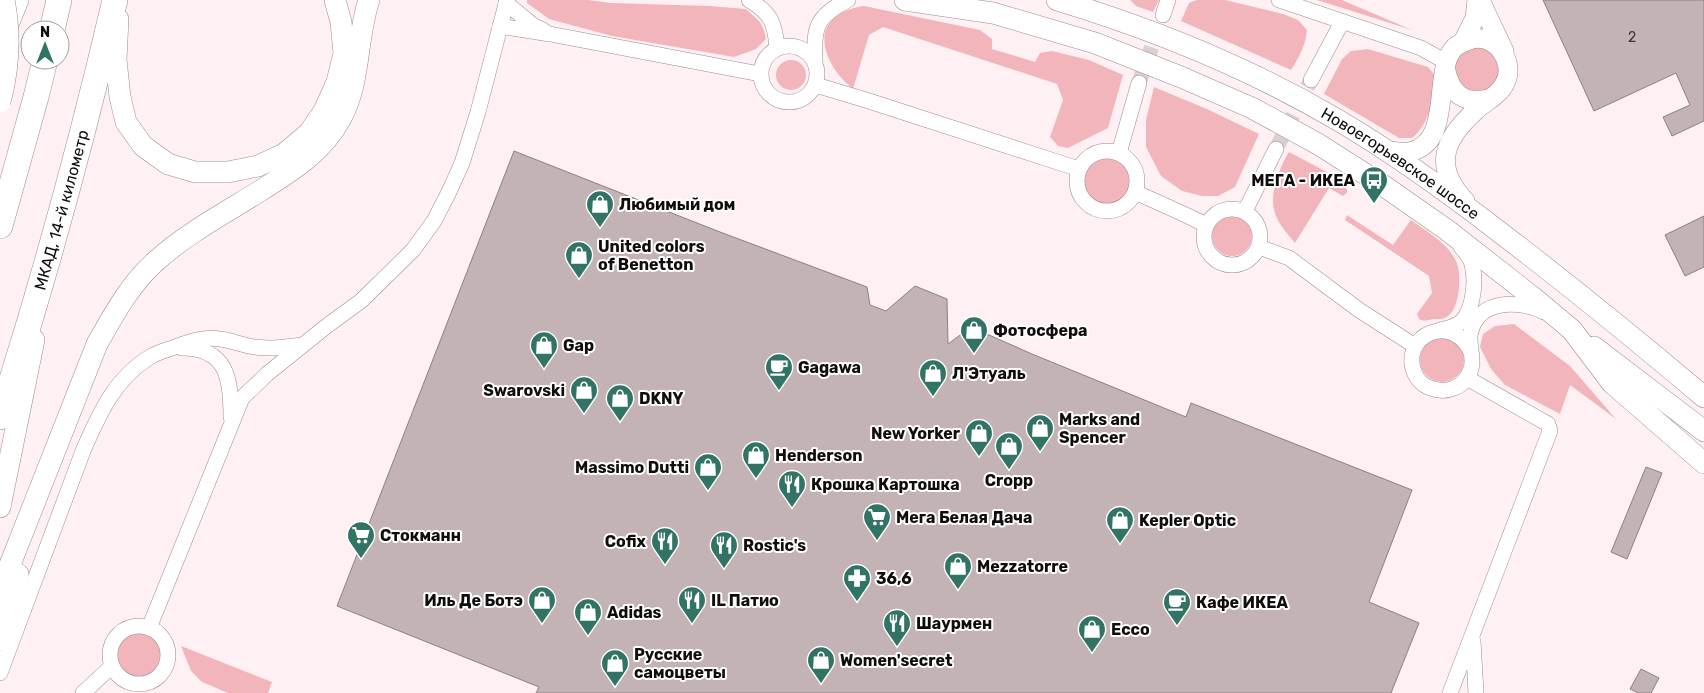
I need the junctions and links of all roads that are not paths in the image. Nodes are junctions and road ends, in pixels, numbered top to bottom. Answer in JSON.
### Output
{"nodes":[{"id":1,"x":4,"y":0,"type":"edge"},
{"id":2,"x":18,"y":0,"type":"edge"},
{"id":3,"x":59,"y":0,"type":"edge"},
{"id":4,"x":116,"y":0,"type":"edge"},
{"id":5,"x":120,"y":0,"type":"edge"},
{"id":6,"x":335,"y":0,"type":"edge"},
{"id":7,"x":370,"y":0,"type":"edge"},
{"id":8,"x":749,"y":0,"type":"edge"},
{"id":9,"x":848,"y":0,"type":"edge"},
{"id":10,"x":905,"y":0,"type":"edge"},
{"id":11,"x":1057,"y":0,"type":"edge"},
{"id":12,"x":1168,"y":0,"type":"edge"},
{"id":13,"x":1279,"y":0,"type":"edge"},
{"id":14,"x":1478,"y":0,"type":"edge"},
{"id":15,"x":506,"y":2,"type":"edge"},
{"id":16,"x":1073,"y":3,"type":"edge"},
{"id":17,"x":1163,"y":15,"type":"tunnel mouth"},
{"id":18,"x":54,"y":20,"type":"edge"},
{"id":19,"x":1342,"y":22,"type":"junction"},
{"id":20,"x":500,"y":26,"type":"junction"},
{"id":21,"x":550,"y":34,"type":"junction"},
{"id":22,"x":0,"y":42,"type":"edge"},
{"id":23,"x":1463,"y":42,"type":"junction"},
{"id":24,"x":777,"y":48,"type":"junction"},
{"id":25,"x":1506,"y":57,"type":"junction"},
{"id":26,"x":815,"y":62,"type":"junction"},
{"id":27,"x":1446,"y":66,"type":"junction"},
{"id":28,"x":43,"y":70,"type":"edge"},
{"id":29,"x":760,"y":74,"type":"junction"},
{"id":30,"x":1311,"y":80,"type":"tunnel mouth"},
{"id":31,"x":1139,"y":83,"type":"tunnel mouth"},
{"id":32,"x":816,"y":85,"type":"junction"},
{"id":33,"x":1489,"y":99,"type":"junction"},
{"id":34,"x":0,"y":102,"type":"edge"},
{"id":35,"x":1276,"y":149,"type":"tunnel mouth"},
{"id":36,"x":1387,"y":150,"type":"junction"},
{"id":37,"x":1118,"y":153,"type":"junction"},
{"id":38,"x":1079,"y":169,"type":"junction"},
{"id":39,"x":1135,"y":192,"type":"junction"},
{"id":40,"x":1245,"y":211,"type":"junction"},
{"id":41,"x":61,"y":213,"type":"junction"},
{"id":42,"x":1479,"y":216,"type":"junction"},
{"id":43,"x":0,"y":226,"type":"edge"},
{"id":44,"x":1206,"y":226,"type":"junction"},
{"id":45,"x":1447,"y":230,"type":"junction"},
{"id":46,"x":1259,"y":248,"type":"junction"},
{"id":47,"x":1583,"y":296,"type":"junction"},
{"id":48,"x":1567,"y":326,"type":"junction"},
{"id":49,"x":1440,"y":331,"type":"junction"},
{"id":50,"x":304,"y":345,"type":"junction"},
{"id":51,"x":1415,"y":346,"type":"junction"},
{"id":52,"x":170,"y":348,"type":"junction"},
{"id":53,"x":1472,"y":355,"type":"junction"},
{"id":54,"x":1467,"y":378,"type":"junction"},
{"id":55,"x":1704,"y":381,"type":"edge"},
{"id":56,"x":1704,"y":396,"type":"edge"},
{"id":57,"x":0,"y":417,"type":"edge"},
{"id":58,"x":231,"y":425,"type":"junction"},
{"id":59,"x":1704,"y":431,"type":"edge"},
{"id":60,"x":55,"y":452,"type":"junction"},
{"id":61,"x":1704,"y":463,"type":"edge"},
{"id":62,"x":0,"y":506,"type":"edge"},
{"id":63,"x":0,"y":590,"type":"edge"},
{"id":64,"x":150,"y":628,"type":"junction"},
{"id":65,"x":1473,"y":637,"type":"junction"},
{"id":66,"x":0,"y":640,"type":"edge"},
{"id":67,"x":112,"y":666,"type":"junction"},
{"id":68,"x":0,"y":673,"type":"edge"},
{"id":69,"x":83,"y":693,"type":"edge"},
{"id":70,"x":1450,"y":693,"type":"edge"},
{"id":71,"x":1476,"y":693,"type":"edge"}],
"edges":[{"from":1,"to":34,"type":"main road","bridge":true},
{"from":2,"to":22,"type":"main road"},
{"from":3,"to":18,"type":"highway"},
{"from":4,"to":41,"type":"highway","name":"МКАД, 14-й километр"},
{"from":5,"to":6,"type":"main road"},
{"from":7,"to":60,"type":"main road"},
{"from":8,"to":24,"type":"street"},
{"from":9,"to":26,"type":"street"},
{"from":10,"to":45,"type":"main road","name":"Новоегорьевское шоссе"},
{"from":11,"to":16,"type":"main road","name":"Новоегорьевское шоссе"},
{"from":12,"to":17,"type":"street"},
{"from":13,"to":19,"type":"street"},
{"from":14,"to":23,"type":"street"},
{"from":14,"to":25,"type":"street"},
{"from":15,"to":20,"type":"street"},
{"from":15,"to":21,"type":"street"},
{"from":16,"to":36,"type":"main road","name":"Новоегорьевское шоссе"},
{"from":19,"to":27,"type":"street"},
{"from":19,"to":30,"type":"street"},
{"from":20,"to":21,"type":"street"},
{"from":20,"to":50,"type":"street"},
{"from":21,"to":29,"type":"street"},
{"from":23,"to":25,"type":"street"},
{"from":23,"to":27,"type":"street"},
{"from":24,"to":26,"type":"street"},
{"from":24,"to":29,"type":"street"},
{"from":25,"to":33,"type":"street"},
{"from":26,"to":32,"type":"street"},
{"from":27,"to":33,"type":"street"},
{"from":27,"to":36,"type":"street"},
{"from":28,"to":43,"type":"highway"},
{"from":29,"to":32,"type":"street"},
{"from":31,"to":37,"type":"street"},
{"from":32,"to":38,"type":"street"},
{"from":33,"to":42,"type":"street"},
{"from":35,"to":40,"type":"street"},
{"from":36,"to":42,"type":"main road","name":"Новоегорьевское шоссе"},
{"from":37,"to":38,"type":"street"},
{"from":37,"to":39,"type":"street"},
{"from":38,"to":39,"type":"street"},
{"from":39,"to":44,"type":"street"},
{"from":40,"to":44,"type":"street"},
{"from":40,"to":46,"type":"street"},
{"from":41,"to":57,"type":"highway","name":"МКАД, 14-й километр"},
{"from":41,"to":62,"type":"main road"},
{"from":42,"to":47,"type":"main road","name":"Новоегорьевское шоссе"},
{"from":44,"to":46,"type":"street"},
{"from":45,"to":48,"type":"main road","name":"Новоегорьевское шоссе"},
{"from":45,"to":49,"type":"street"},
{"from":46,"to":51,"type":"street"},
{"from":47,"to":55,"type":"main road"},
{"from":47,"to":56,"type":"main road","name":"Новоегорьевское шоссе"},
{"from":48,"to":53,"type":"street"},
{"from":48,"to":59,"type":"main road","name":"Новоегорьевское шоссе"},
{"from":48,"to":61,"type":"main road"},
{"from":49,"to":51,"type":"street"},
{"from":49,"to":53,"type":"street"},
{"from":50,"to":52,"type":"street"},
{"from":50,"to":58,"type":"street"},
{"from":51,"to":54,"type":"street"},
{"from":52,"to":58,"type":"street"},
{"from":52,"to":68,"type":"street"},
{"from":53,"to":54,"type":"street"},
{"from":54,"to":65,"type":"street"},
{"from":58,"to":64,"type":"street"},
{"from":60,"to":63,"type":"main road"},
{"from":60,"to":66,"type":"main road"},
{"from":64,"to":67,"type":"street"},
{"from":64,"to":67,"type":"street"},
{"from":65,"to":70,"type":"street"},
{"from":65,"to":71,"type":"street"},
{"from":67,"to":69,"type":"street"}]}
